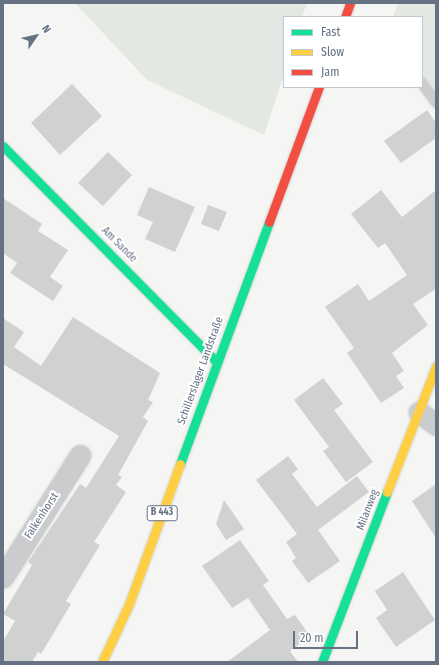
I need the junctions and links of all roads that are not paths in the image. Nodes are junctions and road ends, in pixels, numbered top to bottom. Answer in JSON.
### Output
{"nodes":[{"id":1,"x":350,"y":3,"type":"edge"},
{"id":2,"x":345,"y":16,"type":"edge"},
{"id":3,"x":423,"y":84,"type":"edge"},
{"id":4,"x":319,"y":88,"type":"edge"},
{"id":5,"x":436,"y":102,"type":"edge"},
{"id":6,"x":3,"y":146,"type":"edge"},
{"id":7,"x":218,"y":362,"type":"junction"},
{"id":8,"x":436,"y":366,"type":"edge"},
{"id":9,"x":419,"y":412,"type":"junction"},
{"id":10,"x":436,"y":425,"type":"edge"},
{"id":11,"x":80,"y":455,"type":"dead end"},
{"id":12,"x":3,"y":577,"type":"edge"},
{"id":13,"x":102,"y":662,"type":"edge"},
{"id":14,"x":322,"y":662,"type":"edge"}],
"edges":[{"from":1,"to":2,"type":"main road"},
{"from":3,"to":5,"type":"lane"},
{"from":4,"to":7,"type":"main road","name":"Schillerslager Landstraße","number":"B 443"},
{"from":6,"to":7,"type":"main road","name":"Am Sande"},
{"from":7,"to":13,"type":"main road","name":"Schillerslager Landstraße","number":"B 443"},
{"from":8,"to":9,"type":"main road","name":"Milanweg"},
{"from":9,"to":10,"type":"street"},
{"from":9,"to":14,"type":"main road","name":"Milanweg"},
{"from":11,"to":12,"type":"street","name":"Falkenhorst"}]}
